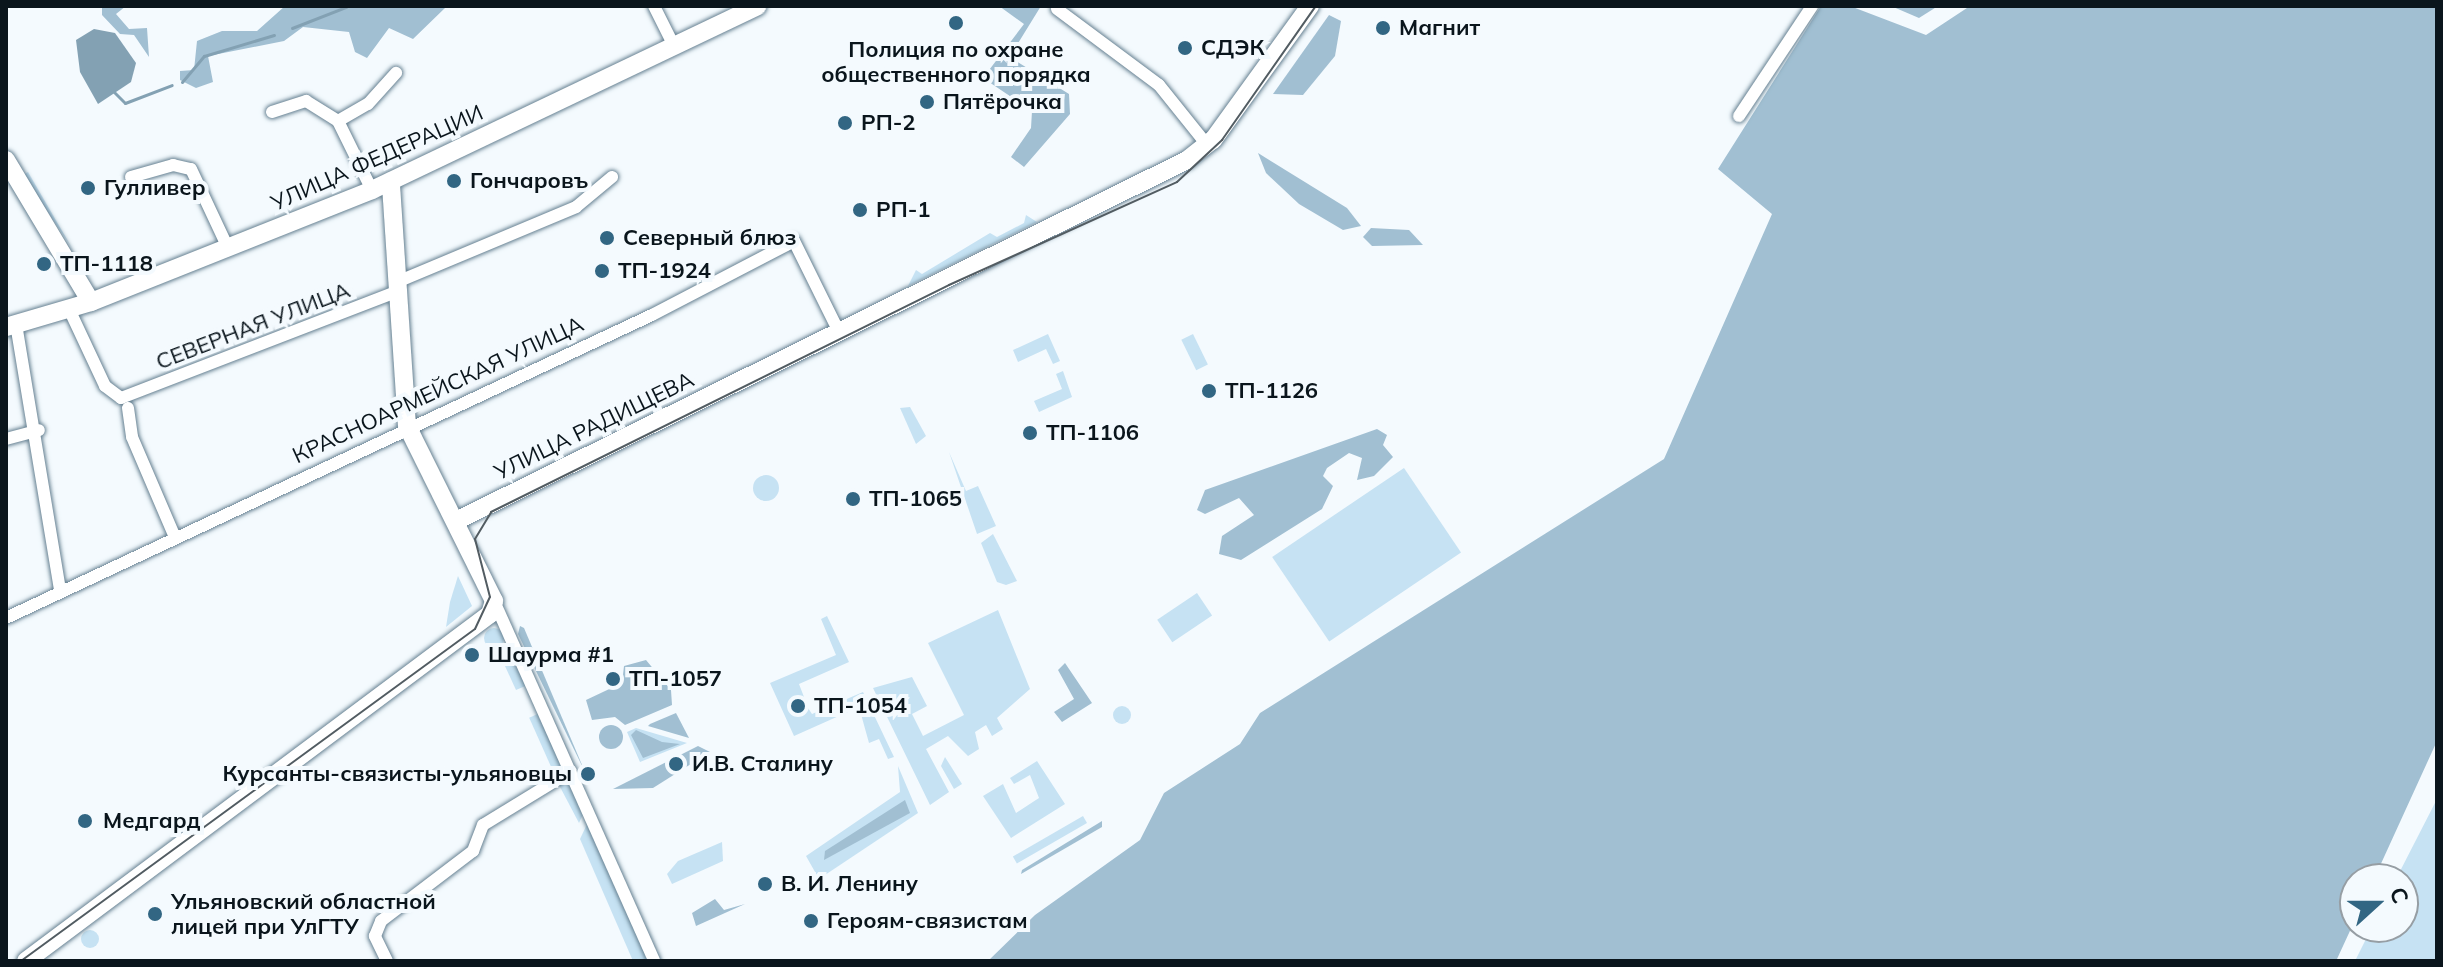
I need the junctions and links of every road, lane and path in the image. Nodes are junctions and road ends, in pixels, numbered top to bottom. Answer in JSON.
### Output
{"nodes":[{"id":1,"x":654,"y":6,"type":"edge"},
{"id":2,"x":757,"y":6,"type":"edge"},
{"id":3,"x":1310,"y":6,"type":"edge"},
{"id":4,"x":1812,"y":6,"type":"edge"},
{"id":5,"x":1057,"y":9,"type":"dead end"},
{"id":6,"x":674,"y":46,"type":"junction"},
{"id":7,"x":396,"y":73,"type":"dead end"},
{"id":8,"x":272,"y":112,"type":"dead end"},
{"id":9,"x":1739,"y":116,"type":"dead end"},
{"id":10,"x":338,"y":121,"type":"junction"},
{"id":11,"x":1207,"y":145,"type":"junction"},
{"id":12,"x":6,"y":160,"type":"edge"},
{"id":13,"x":131,"y":177,"type":"dead end"},
{"id":14,"x":612,"y":177,"type":"dead end"},
{"id":15,"x":391,"y":182,"type":"junction"},
{"id":16,"x":372,"y":190,"type":"junction"},
{"id":17,"x":228,"y":248,"type":"junction"},
{"id":18,"x":398,"y":286,"type":"junction"},
{"id":19,"x":91,"y":302,"type":"junction"},
{"id":20,"x":69,"y":309,"type":"junction"},
{"id":21,"x":11,"y":325,"type":"edge"},
{"id":22,"x":839,"y":332,"type":"junction"},
{"id":23,"x":125,"y":403,"type":"junction"},
{"id":24,"x":407,"y":426,"type":"junction"},
{"id":25,"x":39,"y":430,"type":"junction"},
{"id":26,"x":6,"y":439,"type":"edge"},
{"id":27,"x":456,"y":521,"type":"junction"},
{"id":28,"x":174,"y":535,"type":"junction"},
{"id":29,"x":60,"y":589,"type":"junction"},
{"id":30,"x":494,"y":601,"type":"junction"},
{"id":31,"x":6,"y":618,"type":"edge"},
{"id":32,"x":571,"y":771,"type":"junction"},
{"id":33,"x":26,"y":961,"type":"edge"},
{"id":34,"x":387,"y":961,"type":"edge"},
{"id":35,"x":654,"y":961,"type":"edge"}],
"edges":[{"from":1,"to":6,"type":"street"},
{"from":2,"to":6,"type":"street","name":"УЛИЦА ФЕДЕРАЦИИ"},
{"from":3,"to":11,"type":"street","name":"УЛИЦА РАДИЩЕВА"},
{"from":4,"to":9,"type":"street"},
{"from":5,"to":11,"type":"street"},
{"from":6,"to":15,"type":"street","name":"УЛИЦА ФЕДЕРАЦИИ"},
{"from":7,"to":10,"type":"street"},
{"from":8,"to":10,"type":"street"},
{"from":10,"to":16,"type":"street"},
{"from":11,"to":22,"type":"street","name":"УЛИЦА РАДИЩЕВА"},
{"from":12,"to":19,"type":"street"},
{"from":13,"to":17,"type":"street"},
{"from":14,"to":18,"type":"street","name":"СЕВЕРНАЯ УЛИЦА"},
{"from":15,"to":16,"type":"street","name":"УЛИЦА ФЕДЕРАЦИИ"},
{"from":15,"to":18,"type":"street"},
{"from":16,"to":17,"type":"street","name":"УЛИЦА ФЕДЕРАЦИИ"},
{"from":17,"to":19,"type":"street","name":"УЛИЦА ФЕДЕРАЦИИ"},
{"from":18,"to":23,"type":"street","name":"СЕВЕРНАЯ УЛИЦА"},
{"from":18,"to":24,"type":"street"},
{"from":19,"to":20,"type":"street","name":"УЛИЦА ФЕДЕРАЦИИ"},
{"from":20,"to":21,"type":"street","name":"УЛИЦА ФЕДЕРАЦИИ"},
{"from":20,"to":23,"type":"street"},
{"from":21,"to":25,"type":"street"},
{"from":22,"to":24,"type":"street","name":"КРАСНОАРМЕЙСКАЯ УЛИЦА"},
{"from":22,"to":27,"type":"street","name":"УЛИЦА РАДИЩЕВА"},
{"from":23,"to":28,"type":"street"},
{"from":24,"to":27,"type":"street"},
{"from":24,"to":28,"type":"street","name":"КРАСНОАРМЕЙСКАЯ УЛИЦА"},
{"from":25,"to":26,"type":"street"},
{"from":25,"to":29,"type":"street"},
{"from":27,"to":30,"type":"street"},
{"from":28,"to":29,"type":"street","name":"КРАСНОАРМЕЙСКАЯ УЛИЦА"},
{"from":29,"to":31,"type":"street","name":"КРАСНОАРМЕЙСКАЯ УЛИЦА"},
{"from":30,"to":32,"type":"street"},
{"from":30,"to":33,"type":"street"},
{"from":32,"to":34,"type":"street"},
{"from":32,"to":35,"type":"street"}]}
